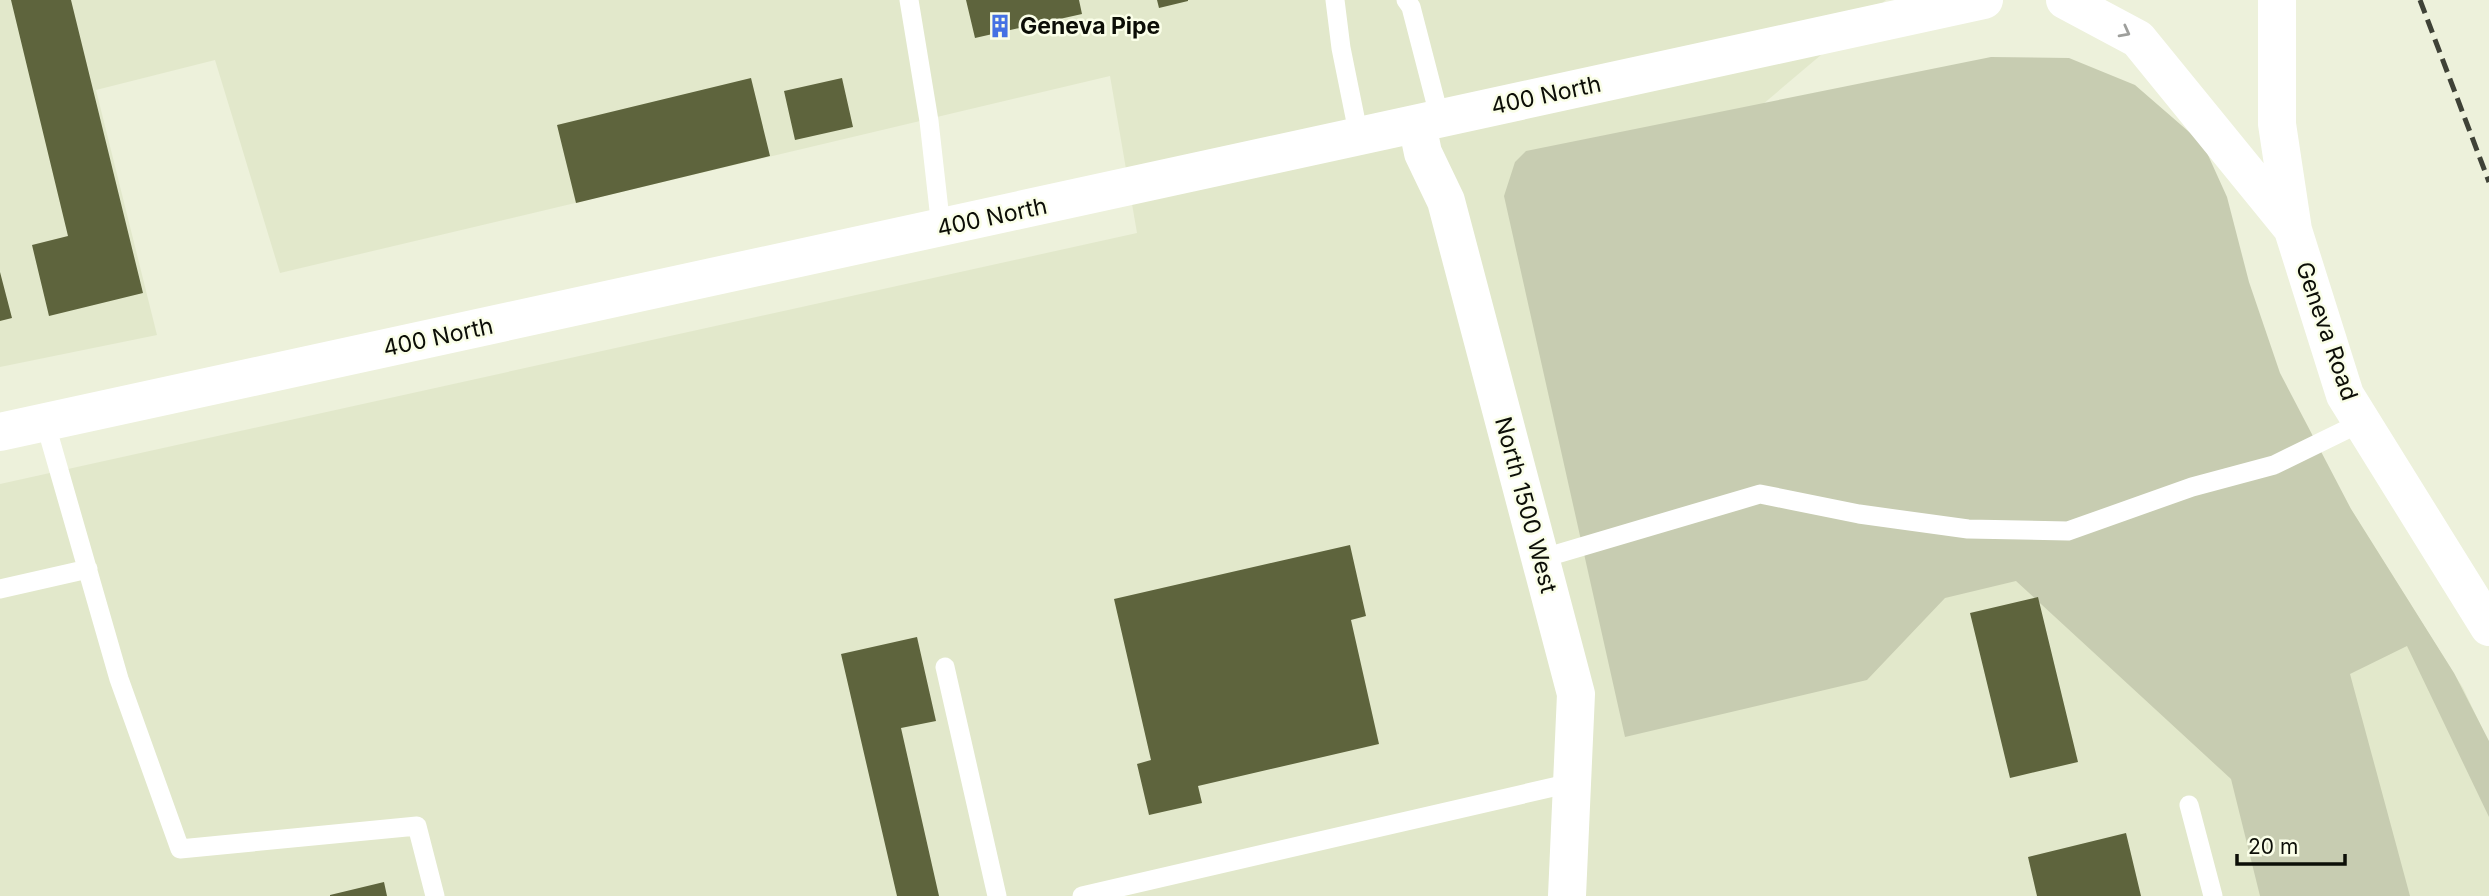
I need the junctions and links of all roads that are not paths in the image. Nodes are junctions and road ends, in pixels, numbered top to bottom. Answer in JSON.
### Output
{"nodes":[{"id":1,"x":909,"y":0,"type":"edge"},
{"id":2,"x":1335,"y":0,"type":"edge"},
{"id":3,"x":1406,"y":0,"type":"edge"},
{"id":4,"x":1983,"y":0,"type":"edge"},
{"id":5,"x":2065,"y":0,"type":"edge"},
{"id":6,"x":2277,"y":0,"type":"edge"},
{"id":7,"x":1429,"y":121,"type":"junction"},
{"id":8,"x":1359,"y":137,"type":"junction"},
{"id":9,"x":941,"y":228,"type":"junction"},
{"id":10,"x":2293,"y":230,"type":"junction"},
{"id":11,"x":45,"y":422,"type":"junction"},
{"id":12,"x":2362,"y":422,"type":"junction"},
{"id":13,"x":0,"y":432,"type":"edge"},
{"id":14,"x":1540,"y":559,"type":"junction"},
{"id":15,"x":88,"y":569,"type":"junction"},
{"id":16,"x":0,"y":589,"type":"edge"},
{"id":17,"x":2489,"y":627,"type":"edge"},
{"id":18,"x":945,"y":667,"type":"dead end"},
{"id":19,"x":1571,"y":783,"type":"junction"},
{"id":20,"x":2189,"y":805,"type":"dead end"},
{"id":21,"x":435,"y":896,"type":"edge"},
{"id":22,"x":997,"y":896,"type":"edge"},
{"id":23,"x":1082,"y":896,"type":"edge"},
{"id":24,"x":1567,"y":896,"type":"edge"},
{"id":25,"x":2213,"y":896,"type":"edge"}],
"edges":[{"from":1,"to":9,"type":"lane"},
{"from":2,"to":8,"type":"lane"},
{"from":3,"to":7,"type":"lane"},
{"from":4,"to":7,"type":"main road","name":"400 North"},
{"from":5,"to":10,"type":"main road","one_way":true},
{"from":6,"to":10,"type":"main road","name":"Geneva Road"},
{"from":7,"to":8,"type":"main road","name":"400 North"},
{"from":7,"to":14,"type":"main road","name":"North 1500 West"},
{"from":8,"to":9,"type":"main road","name":"400 North"},
{"from":9,"to":11,"type":"main road","name":"400 North"},
{"from":10,"to":12,"type":"main road","name":"Geneva Road"},
{"from":11,"to":13,"type":"main road","name":"400 North"},
{"from":11,"to":15,"type":"lane"},
{"from":12,"to":14,"type":"lane"},
{"from":12,"to":17,"type":"main road","name":"Geneva Road"},
{"from":14,"to":19,"type":"main road","name":"North 1500 West"},
{"from":15,"to":16,"type":"lane"},
{"from":15,"to":21,"type":"lane"},
{"from":18,"to":22,"type":"lane"},
{"from":19,"to":23,"type":"lane"},
{"from":19,"to":24,"type":"main road","name":"North 1500 West"},
{"from":20,"to":25,"type":"lane"}]}
